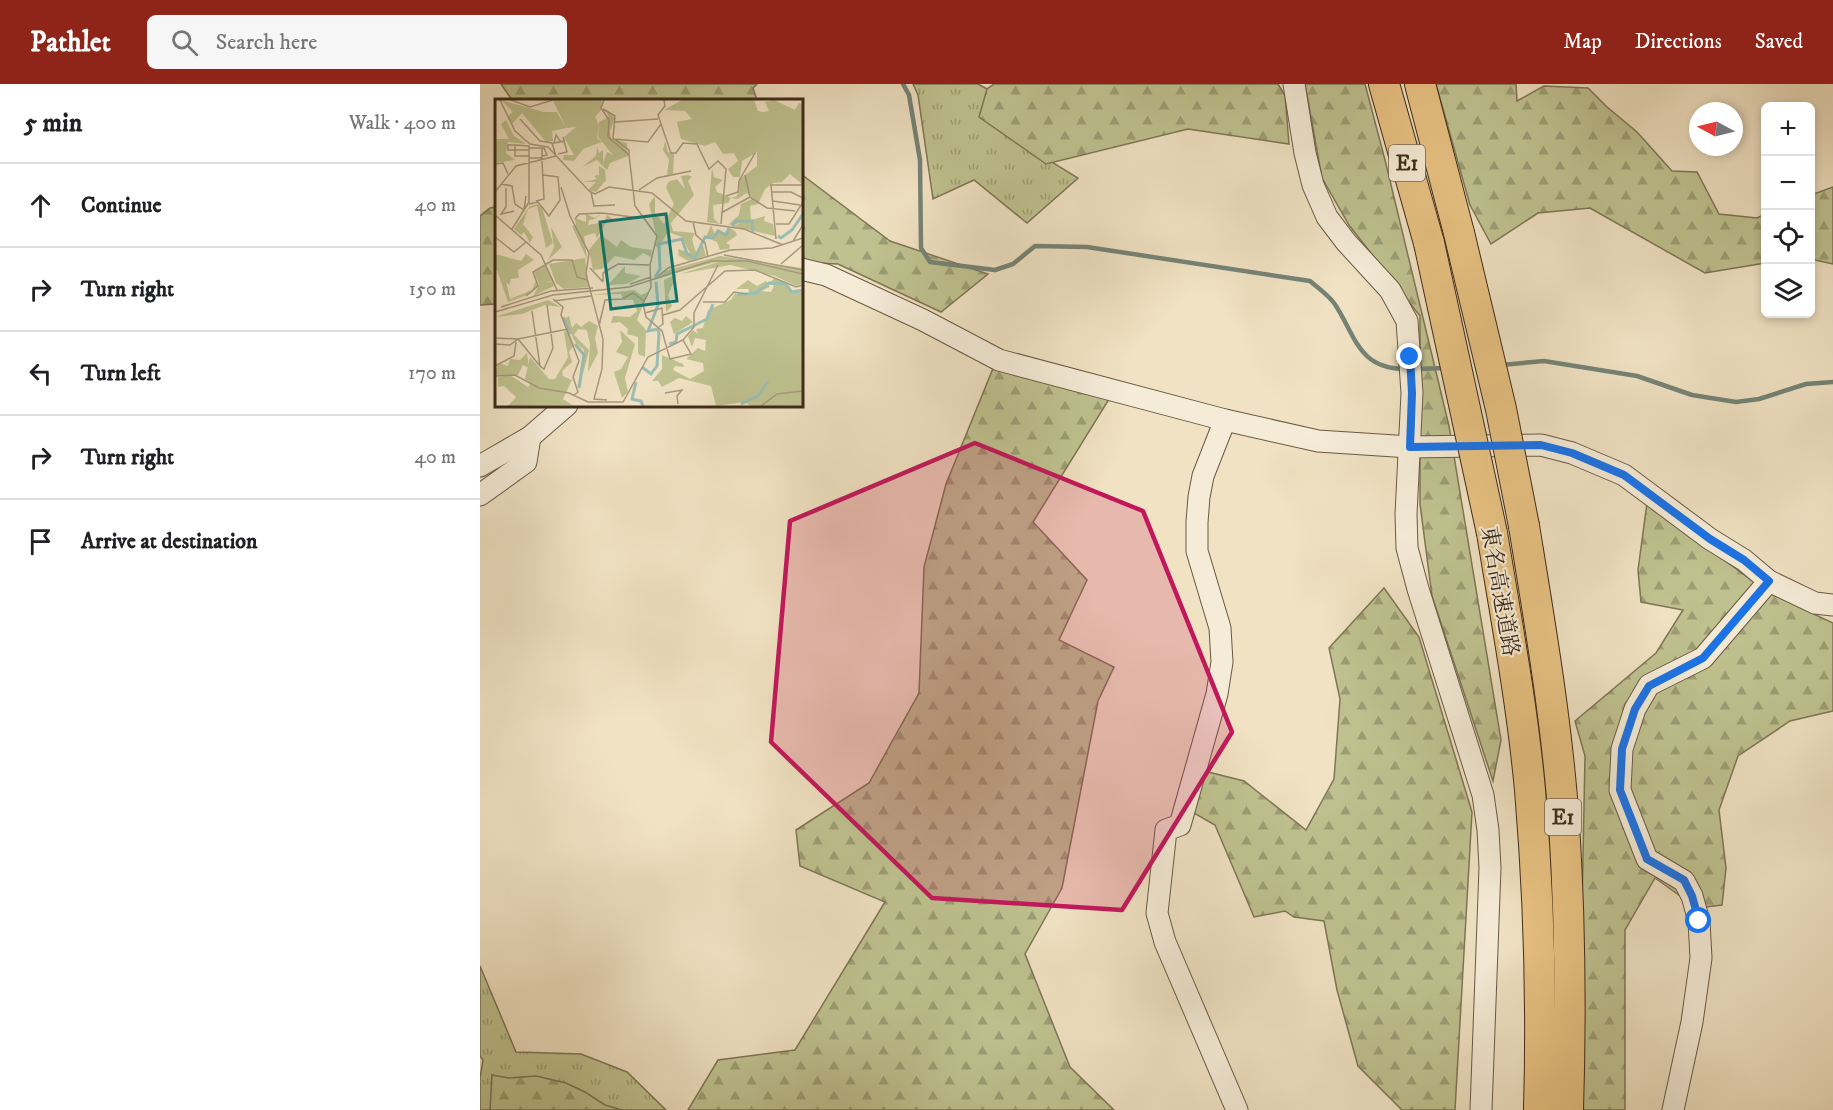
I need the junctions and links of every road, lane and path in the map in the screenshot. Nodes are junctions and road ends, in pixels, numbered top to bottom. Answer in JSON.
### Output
{"nodes":[{"id":1,"x":1294,"y":84,"type":"edge"},
{"id":2,"x":1384,"y":84,"type":"edge"},
{"id":3,"x":1420,"y":84,"type":"edge"},
{"id":4,"x":802,"y":269,"type":"edge"},
{"id":5,"x":566,"y":406,"type":"edge"},
{"id":6,"x":1225,"y":420,"type":"junction"},
{"id":7,"x":530,"y":437,"type":"junction"},
{"id":8,"x":1410,"y":447,"type":"junction"},
{"id":9,"x":480,"y":466,"type":"edge"},
{"id":10,"x":480,"y":495,"type":"edge"},
{"id":11,"x":1769,"y":581,"type":"junction"},
{"id":12,"x":1833,"y":605,"type":"edge"},
{"id":13,"x":1237,"y":1110,"type":"edge"},
{"id":14,"x":1481,"y":1110,"type":"edge"},
{"id":15,"x":1539,"y":1110,"type":"edge"},
{"id":16,"x":1568,"y":1110,"type":"edge"},
{"id":17,"x":1673,"y":1110,"type":"edge"}],
"edges":[{"from":1,"to":8,"type":"street"},
{"from":2,"to":15,"type":"highway","name":"東名高速道路","number":"E1","bridge":true},
{"from":3,"to":16,"type":"highway","name":"東名高速道路","number":"E1","bridge":true},
{"from":4,"to":6,"type":"street"},
{"from":5,"to":7,"type":"street"},
{"from":6,"to":8,"type":"street"},
{"from":6,"to":13,"type":"street"},
{"from":7,"to":9,"type":"street"},
{"from":7,"to":10,"type":"street"},
{"from":8,"to":11,"type":"street"},
{"from":8,"to":14,"type":"street"},
{"from":11,"to":12,"type":"street"},
{"from":11,"to":17,"type":"street"}]}
